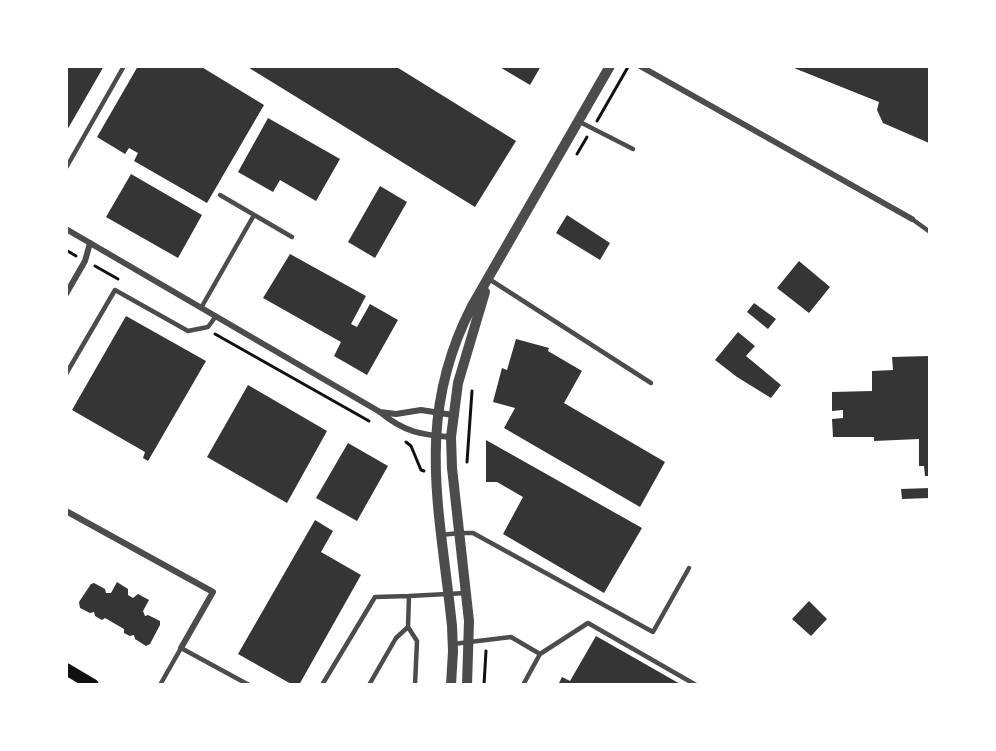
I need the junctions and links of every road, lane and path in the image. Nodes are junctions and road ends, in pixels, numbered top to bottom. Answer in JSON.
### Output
{"nodes":[{"id":1,"x":123,"y":66,"type":"edge"},
{"id":2,"x":610,"y":66,"type":"edge"},
{"id":3,"x":629,"y":66,"type":"edge"},
{"id":4,"x":640,"y":66,"type":"edge"},
{"id":5,"x":578,"y":121,"type":"junction"},
{"id":6,"x":592,"y":128,"type":"junction"},
{"id":7,"x":633,"y":149,"type":"dead end"},
{"id":8,"x":574,"y":159,"type":"dead end"},
{"id":9,"x":66,"y":168,"type":"edge"},
{"id":10,"x":220,"y":195,"type":"dead end"},
{"id":11,"x":254,"y":215,"type":"junction"},
{"id":12,"x":912,"y":219,"type":"joint"},
{"id":13,"x":66,"y":229,"type":"edge"},
{"id":14,"x":930,"y":232,"type":"edge"},
{"id":15,"x":292,"y":237,"type":"dead end"},
{"id":16,"x":90,"y":243,"type":"junction"},
{"id":17,"x":66,"y":250,"type":"edge"},
{"id":18,"x":85,"y":261,"type":"junction"},
{"id":19,"x":489,"y":279,"type":"junction"},
{"id":20,"x":125,"y":283,"type":"dead end"},
{"id":21,"x":66,"y":294,"type":"edge"},
{"id":22,"x":201,"y":308,"type":"junction"},
{"id":23,"x":216,"y":316,"type":"junction"},
{"id":24,"x":204,"y":328,"type":"junction"},
{"id":25,"x":66,"y":374,"type":"edge"},
{"id":26,"x":651,"y":383,"type":"dead end"},
{"id":27,"x":380,"y":412,"type":"junction"},
{"id":28,"x":437,"y":413,"type":"junction"},
{"id":29,"x":453,"y":415,"type":"junction"},
{"id":30,"x":376,"y":424,"type":"dead end"},
{"id":31,"x":435,"y":436,"type":"junction"},
{"id":32,"x":452,"y":437,"type":"junction"},
{"id":33,"x":403,"y":440,"type":"dead end"},
{"id":34,"x":435,"y":474,"type":"junction"},
{"id":35,"x":66,"y":511,"type":"edge"},
{"id":36,"x":459,"y":532,"type":"junction"},
{"id":37,"x":441,"y":535,"type":"junction"},
{"id":38,"x":688,"y":568,"type":"dead end"},
{"id":39,"x":466,"y":592,"type":"junction"},
{"id":40,"x":448,"y":594,"type":"junction"},
{"id":41,"x":409,"y":596,"type":"junction"},
{"id":42,"x":408,"y":627,"type":"junction"},
{"id":43,"x":470,"y":643,"type":"junction"},
{"id":44,"x":453,"y":644,"type":"junction"},
{"id":45,"x":181,"y":648,"type":"junction"},
{"id":46,"x":540,"y":654,"type":"junction"},
{"id":47,"x":66,"y":669,"type":"edge"},
{"id":48,"x":93,"y":685,"type":"edge"},
{"id":49,"x":160,"y":685,"type":"edge"},
{"id":50,"x":249,"y":685,"type":"edge"},
{"id":51,"x":322,"y":685,"type":"edge"},
{"id":52,"x":369,"y":685,"type":"edge"},
{"id":53,"x":415,"y":685,"type":"edge"},
{"id":54,"x":451,"y":685,"type":"edge"},
{"id":55,"x":467,"y":685,"type":"edge"},
{"id":56,"x":523,"y":685,"type":"edge"},
{"id":57,"x":696,"y":685,"type":"edge"}],
"edges":[{"from":1,"to":9,"type":"lane"},
{"from":2,"to":5,"type":"street"},
{"from":3,"to":6,"type":"path"},
{"from":4,"to":12,"type":"street"},
{"from":5,"to":6,"type":"lane"},
{"from":5,"to":19,"type":"street"},
{"from":6,"to":7,"type":"lane"},
{"from":6,"to":8,"type":"path"},
{"from":10,"to":11,"type":"lane"},
{"from":11,"to":15,"type":"lane"},
{"from":11,"to":22,"type":"lane"},
{"from":12,"to":14,"type":"lane"},
{"from":13,"to":16,"type":"street"},
{"from":16,"to":18,"type":"street"},
{"from":16,"to":22,"type":"street"},
{"from":17,"to":18,"type":"path"},
{"from":18,"to":20,"type":"path"},
{"from":18,"to":21,"type":"street"},
{"from":19,"to":26,"type":"lane"},
{"from":19,"to":28,"type":"street"},
{"from":19,"to":29,"type":"street"},
{"from":22,"to":23,"type":"street"},
{"from":23,"to":24,"type":"lane"},
{"from":23,"to":27,"type":"street"},
{"from":24,"to":25,"type":"lane"},
{"from":24,"to":30,"type":"path"},
{"from":27,"to":28,"type":"street"},
{"from":27,"to":31,"type":"street"},
{"from":28,"to":29,"type":"street"},
{"from":28,"to":31,"type":"street"},
{"from":29,"to":32,"type":"street"},
{"from":31,"to":32,"type":"street"},
{"from":31,"to":34,"type":"street"},
{"from":32,"to":36,"type":"street"},
{"from":33,"to":34,"type":"path"},
{"from":34,"to":37,"type":"street"},
{"from":35,"to":45,"type":"street"},
{"from":36,"to":37,"type":"lane"},
{"from":36,"to":38,"type":"lane"},
{"from":36,"to":39,"type":"street"},
{"from":37,"to":40,"type":"street"},
{"from":39,"to":40,"type":"lane"},
{"from":39,"to":43,"type":"street"},
{"from":40,"to":41,"type":"lane"},
{"from":40,"to":44,"type":"street"},
{"from":41,"to":42,"type":"lane"},
{"from":41,"to":51,"type":"lane"},
{"from":42,"to":52,"type":"lane"},
{"from":42,"to":53,"type":"lane"},
{"from":43,"to":44,"type":"lane"},
{"from":43,"to":46,"type":"lane"},
{"from":43,"to":55,"type":"street"},
{"from":44,"to":54,"type":"street"},
{"from":45,"to":49,"type":"lane"},
{"from":45,"to":50,"type":"lane"},
{"from":46,"to":56,"type":"lane"},
{"from":46,"to":57,"type":"lane"},
{"from":47,"to":48,"type":"main road"}]}
